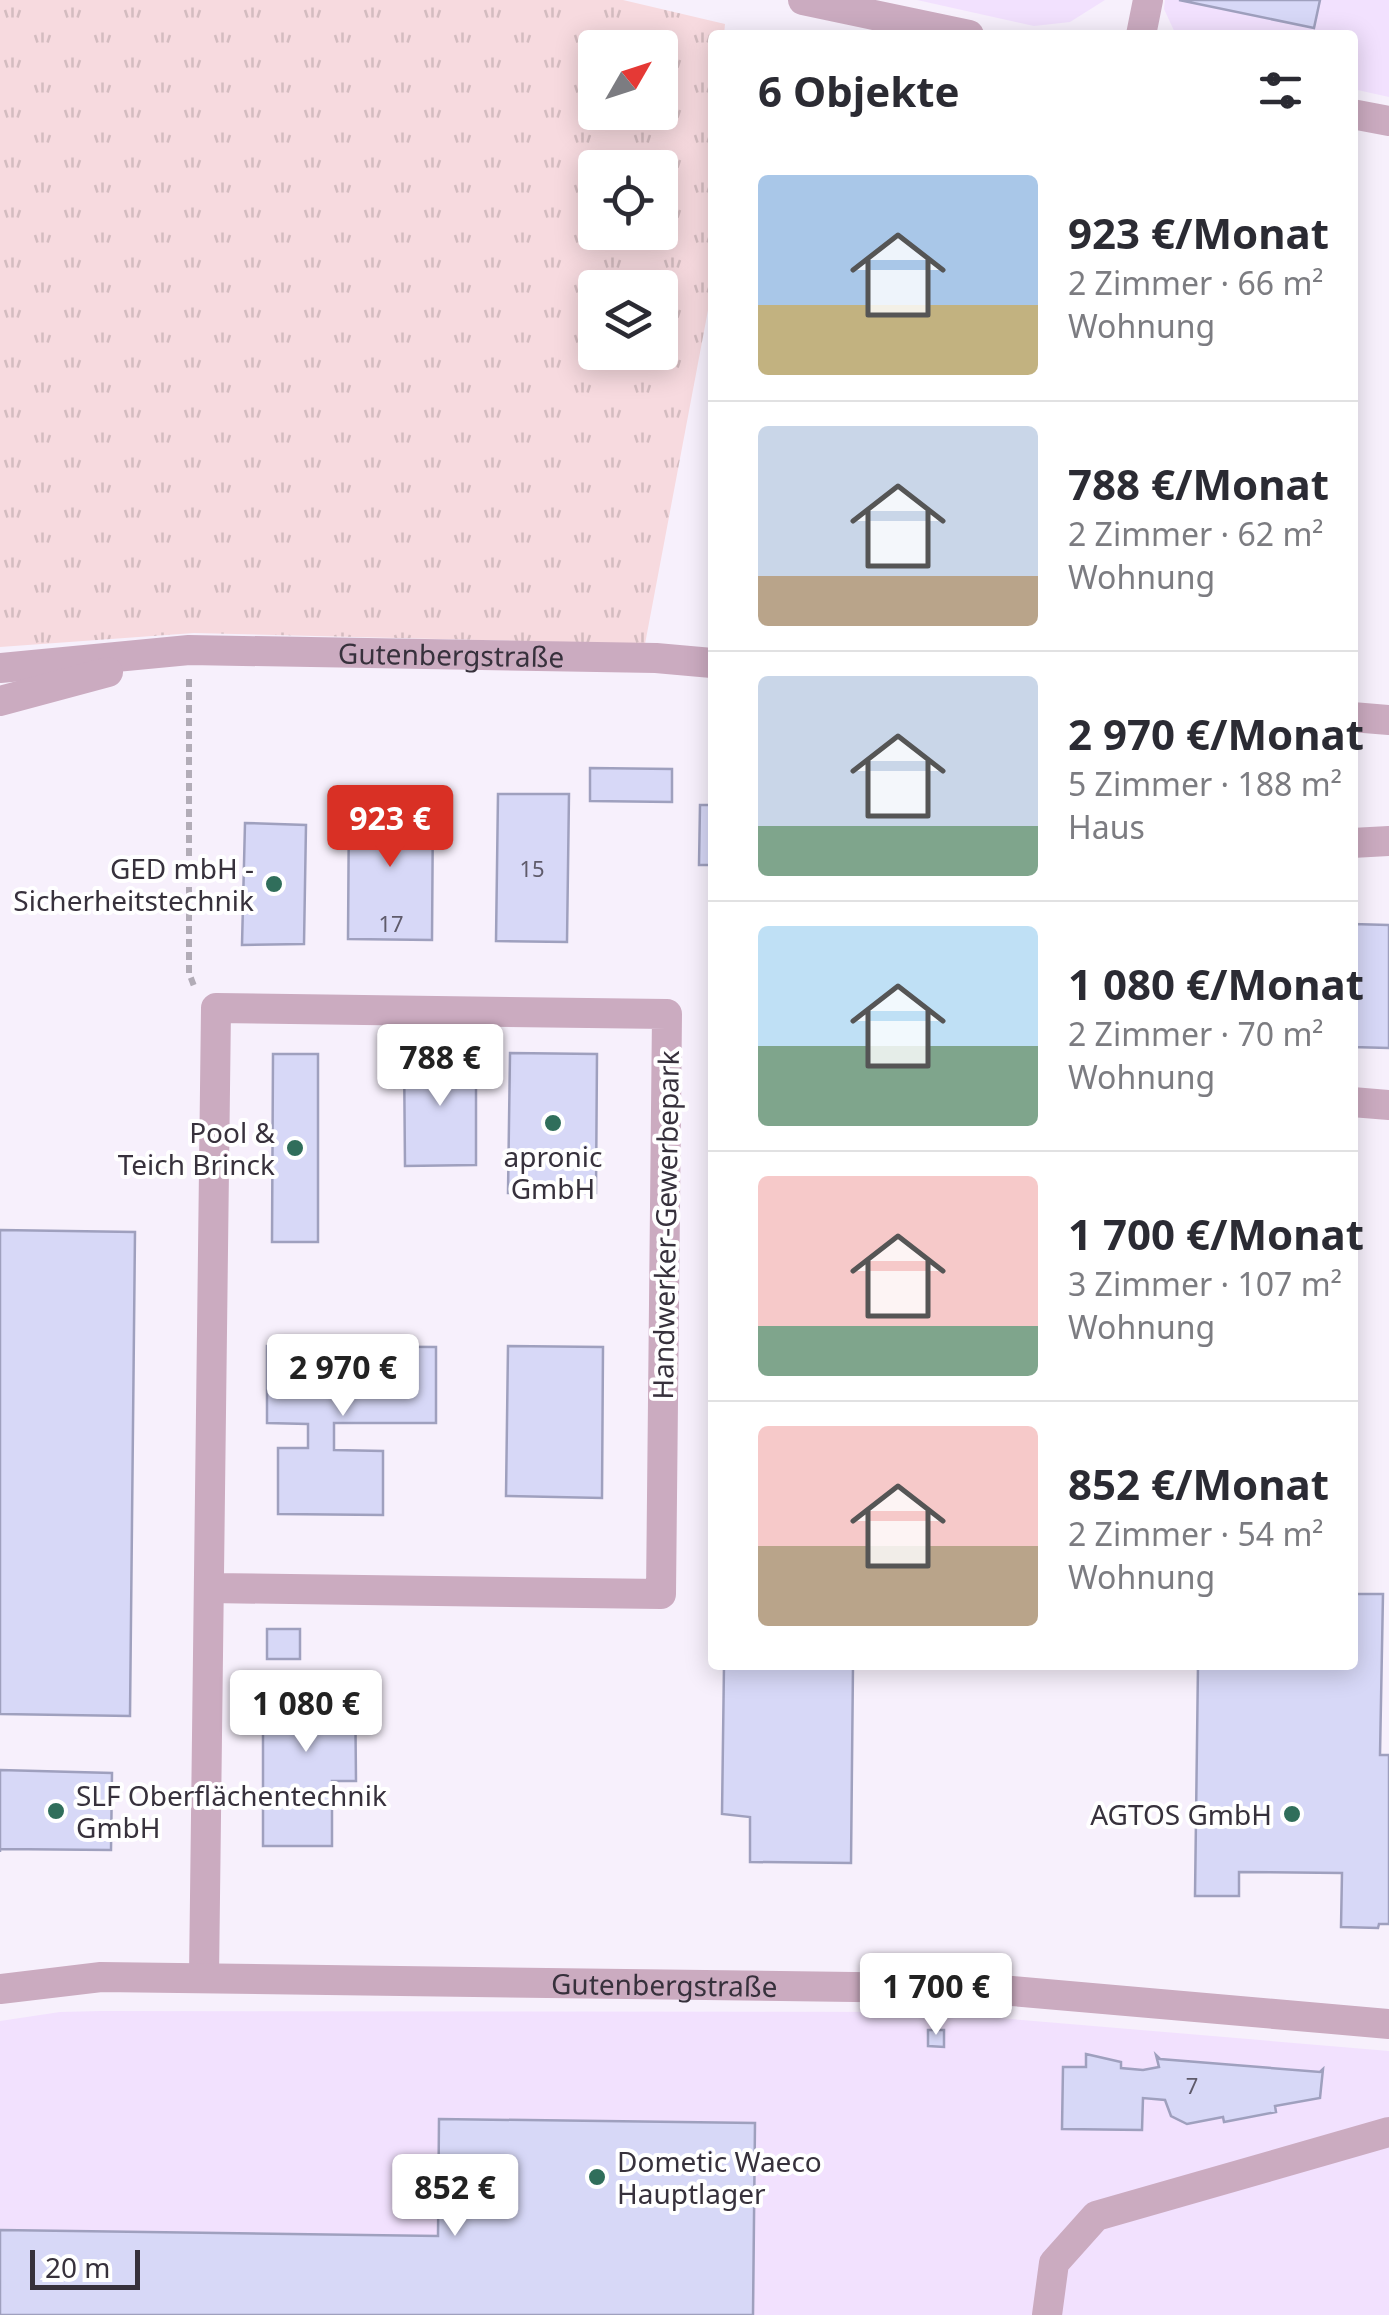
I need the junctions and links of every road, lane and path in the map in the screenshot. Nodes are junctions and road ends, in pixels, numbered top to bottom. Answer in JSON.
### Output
{"nodes":[{"id":1,"x":803,"y":0,"type":"edge"},
{"id":2,"x":1148,"y":0,"type":"edge"},
{"id":3,"x":944,"y":30,"type":"edge"},
{"id":4,"x":1142,"y":30,"type":"edge"},
{"id":5,"x":1358,"y":115,"type":"edge"},
{"id":6,"x":1389,"y":121,"type":"edge"},
{"id":7,"x":189,"y":650,"type":"junction"},
{"id":8,"x":708,"y":663,"type":"edge"},
{"id":9,"x":0,"y":668,"type":"edge"},
{"id":10,"x":0,"y":702,"type":"edge"},
{"id":11,"x":1358,"y":717,"type":"edge"},
{"id":12,"x":1389,"y":720,"type":"edge"},
{"id":13,"x":1389,"y":840,"type":"edge"},
{"id":14,"x":1358,"y":842,"type":"edge"},
{"id":15,"x":216,"y":1008,"type":"junction"},
{"id":16,"x":1358,"y":1102,"type":"edge"},
{"id":17,"x":1389,"y":1105,"type":"edge"},
{"id":18,"x":209,"y":1588,"type":"junction"},
{"id":19,"x":204,"y":1978,"type":"junction"},
{"id":20,"x":0,"y":1988,"type":"edge"},
{"id":21,"x":1389,"y":2024,"type":"edge"},
{"id":22,"x":1389,"y":2132,"type":"edge"},
{"id":23,"x":1046,"y":2315,"type":"edge"}],
"edges":[{"from":1,"to":3,"type":"street"},
{"from":2,"to":4,"type":"street"},
{"from":5,"to":6,"type":"street"},
{"from":7,"to":8,"type":"street","name":"Gutenbergstraße"},
{"from":7,"to":9,"type":"street","name":"Gutenbergstraße"},
{"from":7,"to":10,"type":"street","name":"Gutenbergstraße"},
{"from":7,"to":15,"type":"path"},
{"from":11,"to":12,"type":"street"},
{"from":13,"to":14,"type":"street"},
{"from":15,"to":18,"type":"street"},
{"from":15,"to":18,"type":"street","name":"Handwerker-Gewerbepark"},
{"from":16,"to":17,"type":"street"},
{"from":18,"to":19,"type":"street"},
{"from":19,"to":20,"type":"street","name":"Gutenbergstraße"},
{"from":19,"to":21,"type":"street","name":"Gutenbergstraße"},
{"from":22,"to":23,"type":"street"}]}
